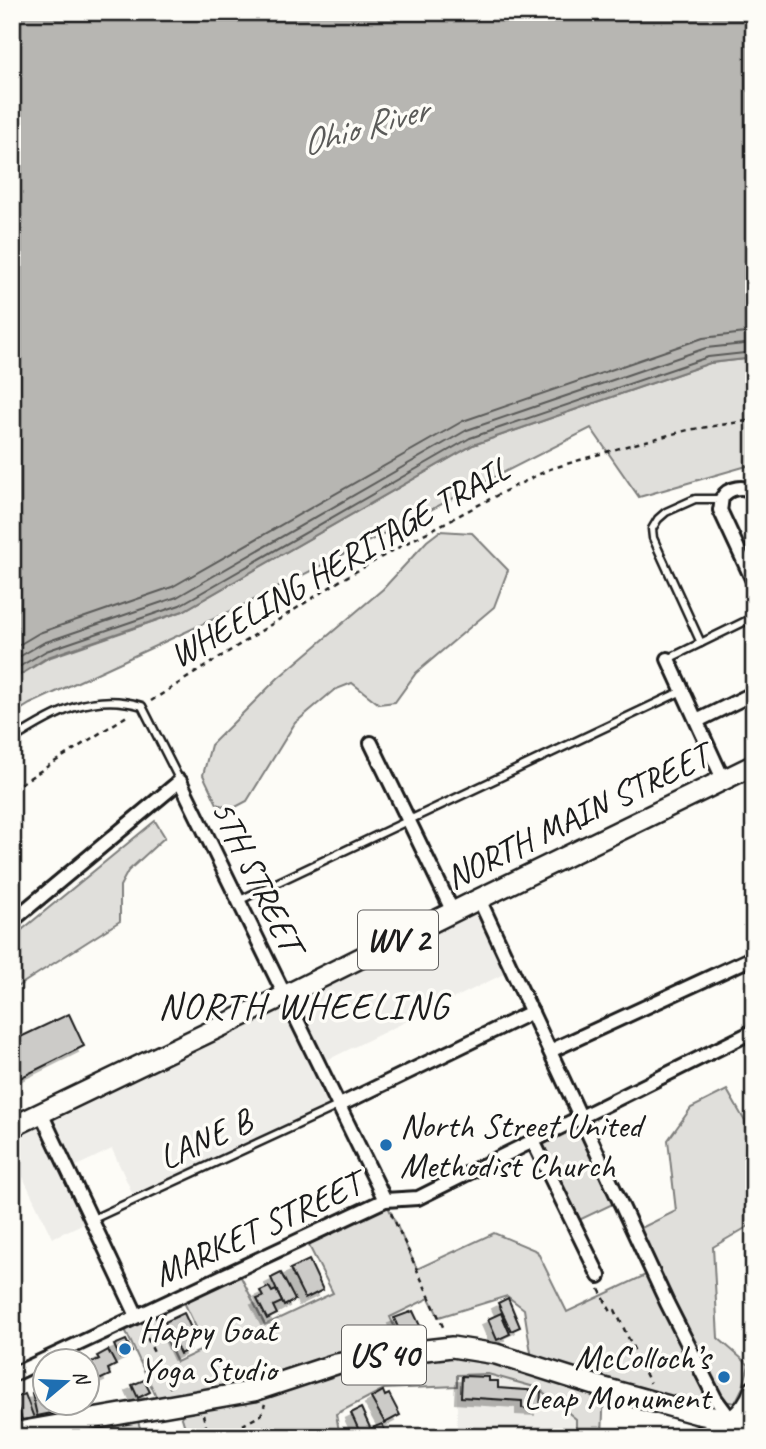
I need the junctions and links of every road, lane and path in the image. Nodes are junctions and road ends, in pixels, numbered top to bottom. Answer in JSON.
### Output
{"nodes":[{"id":1,"x":754,"y":421,"type":"edge"},
{"id":2,"x":754,"y":492,"type":"edge"},
{"id":3,"x":722,"y":499,"type":"junction"},
{"id":4,"x":752,"y":577,"type":"edge"},
{"id":5,"x":754,"y":617,"type":"edge"},
{"id":6,"x":701,"y":643,"type":"junction"},
{"id":7,"x":668,"y":659,"type":"joint"},
{"id":8,"x":682,"y":691,"type":"junction"},
{"id":9,"x":754,"y":694,"type":"edge"},
{"id":10,"x":142,"y":706,"type":"junction"},
{"id":11,"x":697,"y":721,"type":"junction"},
{"id":12,"x":12,"y":740,"type":"edge"},
{"id":13,"x":371,"y":743,"type":"dead end"},
{"id":14,"x":754,"y":765,"type":"edge"},
{"id":15,"x":723,"y":779,"type":"junction"},
{"id":16,"x":180,"y":781,"type":"junction"},
{"id":17,"x":12,"y":789,"type":"edge"},
{"id":18,"x":410,"y":821,"type":"junction"},
{"id":19,"x":479,"y":899,"type":"junction"},
{"id":20,"x":238,"y":901,"type":"junction"},
{"id":21,"x":453,"y":912,"type":"junction"},
{"id":22,"x":12,"y":921,"type":"edge"},
{"id":23,"x":750,"y":961,"type":"edge"},
{"id":24,"x":284,"y":996,"type":"junction"},
{"id":25,"x":532,"y":1012,"type":"junction"},
{"id":26,"x":754,"y":1031,"type":"edge"},
{"id":27,"x":550,"y":1051,"type":"junction"},
{"id":28,"x":340,"y":1105,"type":"junction"},
{"id":29,"x":41,"y":1113,"type":"junction"},
{"id":30,"x":581,"y":1117,"type":"junction"},
{"id":31,"x":12,"y":1127,"type":"edge"},
{"id":32,"x":533,"y":1141,"type":"junction"},
{"id":33,"x":385,"y":1200,"type":"junction"},
{"id":34,"x":91,"y":1220,"type":"junction"},
{"id":35,"x":597,"y":1278,"type":"joint"},
{"id":36,"x":137,"y":1316,"type":"junction"},
{"id":37,"x":447,"y":1336,"type":"dead end"},
{"id":38,"x":12,"y":1375,"type":"edge"},
{"id":39,"x":261,"y":1389,"type":"junction"},
{"id":40,"x":653,"y":1390,"type":"dead end"},
{"id":41,"x":754,"y":1390,"type":"edge"},
{"id":42,"x":173,"y":1393,"type":"dead end"},
{"id":43,"x":203,"y":1415,"type":"dead end"},
{"id":44,"x":733,"y":1421,"type":"junction"},
{"id":45,"x":754,"y":1423,"type":"edge"},
{"id":46,"x":12,"y":1433,"type":"edge"},
{"id":47,"x":209,"y":1437,"type":"edge"},
{"id":48,"x":226,"y":1437,"type":"edge"},
{"id":49,"x":698,"y":1437,"type":"edge"}],
"edges":[{"from":1,"to":10,"type":"path","name":"WHEELING HERITAGE TRAIL"},
{"from":2,"to":3,"type":"street"},
{"from":3,"to":4,"type":"street"},
{"from":3,"to":6,"type":"lane"},
{"from":5,"to":6,"type":"lane"},
{"from":6,"to":7,"type":"lane"},
{"from":7,"to":8,"type":"street"},
{"from":8,"to":11,"type":"street"},
{"from":8,"to":18,"type":"lane"},
{"from":9,"to":11,"type":"street"},
{"from":10,"to":12,"type":"lane"},
{"from":10,"to":16,"type":"lane"},
{"from":10,"to":17,"type":"path","name":"WHEELING HERITAGE TRAIL"},
{"from":11,"to":15,"type":"street"},
{"from":13,"to":18,"type":"street"},
{"from":14,"to":15,"type":"main road","name":"NORTH MAIN STREET","number":"WV 2"},
{"from":15,"to":19,"type":"main road","name":"NORTH MAIN STREET","number":"WV 2"},
{"from":16,"to":20,"type":"street","name":"5TH STREET"},
{"from":16,"to":22,"type":"street"},
{"from":18,"to":20,"type":"lane"},
{"from":18,"to":21,"type":"street"},
{"from":19,"to":21,"type":"main road","name":"NORTH MAIN STREET","number":"WV 2"},
{"from":19,"to":25,"type":"street"},
{"from":20,"to":24,"type":"street","name":"5TH STREET"},
{"from":21,"to":24,"type":"main road","name":"NORTH MAIN STREET","number":"WV 2"},
{"from":23,"to":27,"type":"street"},
{"from":24,"to":28,"type":"street","name":"5TH STREET"},
{"from":24,"to":29,"type":"main road","name":"NORTH MAIN STREET","number":"WV 2"},
{"from":25,"to":27,"type":"street"},
{"from":25,"to":28,"type":"street"},
{"from":26,"to":30,"type":"street","name":"MARKET STREET"},
{"from":27,"to":30,"type":"street"},
{"from":28,"to":33,"type":"street","name":"5TH STREET"},
{"from":28,"to":34,"type":"lane","name":"LANE B"},
{"from":29,"to":31,"type":"main road","name":"NORTH MAIN STREET","number":"WV 2"},
{"from":29,"to":34,"type":"street"},
{"from":30,"to":32,"type":"street","name":"MARKET STREET"},
{"from":30,"to":44,"type":"street"},
{"from":32,"to":33,"type":"street","name":"MARKET STREET"},
{"from":32,"to":35,"type":"street"},
{"from":33,"to":36,"type":"street","name":"MARKET STREET"},
{"from":33,"to":37,"type":"path"},
{"from":34,"to":36,"type":"street"},
{"from":35,"to":40,"type":"path"},
{"from":36,"to":38,"type":"street","name":"MARKET STREET"},
{"from":36,"to":42,"type":"path"},
{"from":39,"to":44,"type":"main road","number":"US 40"},
{"from":39,"to":46,"type":"main road","number":"US 40"},
{"from":39,"to":48,"type":"path"},
{"from":41,"to":44,"type":"street"},
{"from":43,"to":47,"type":"path"},
{"from":44,"to":45,"type":"main road","number":"US 40"},
{"from":44,"to":49,"type":"street"}]}
